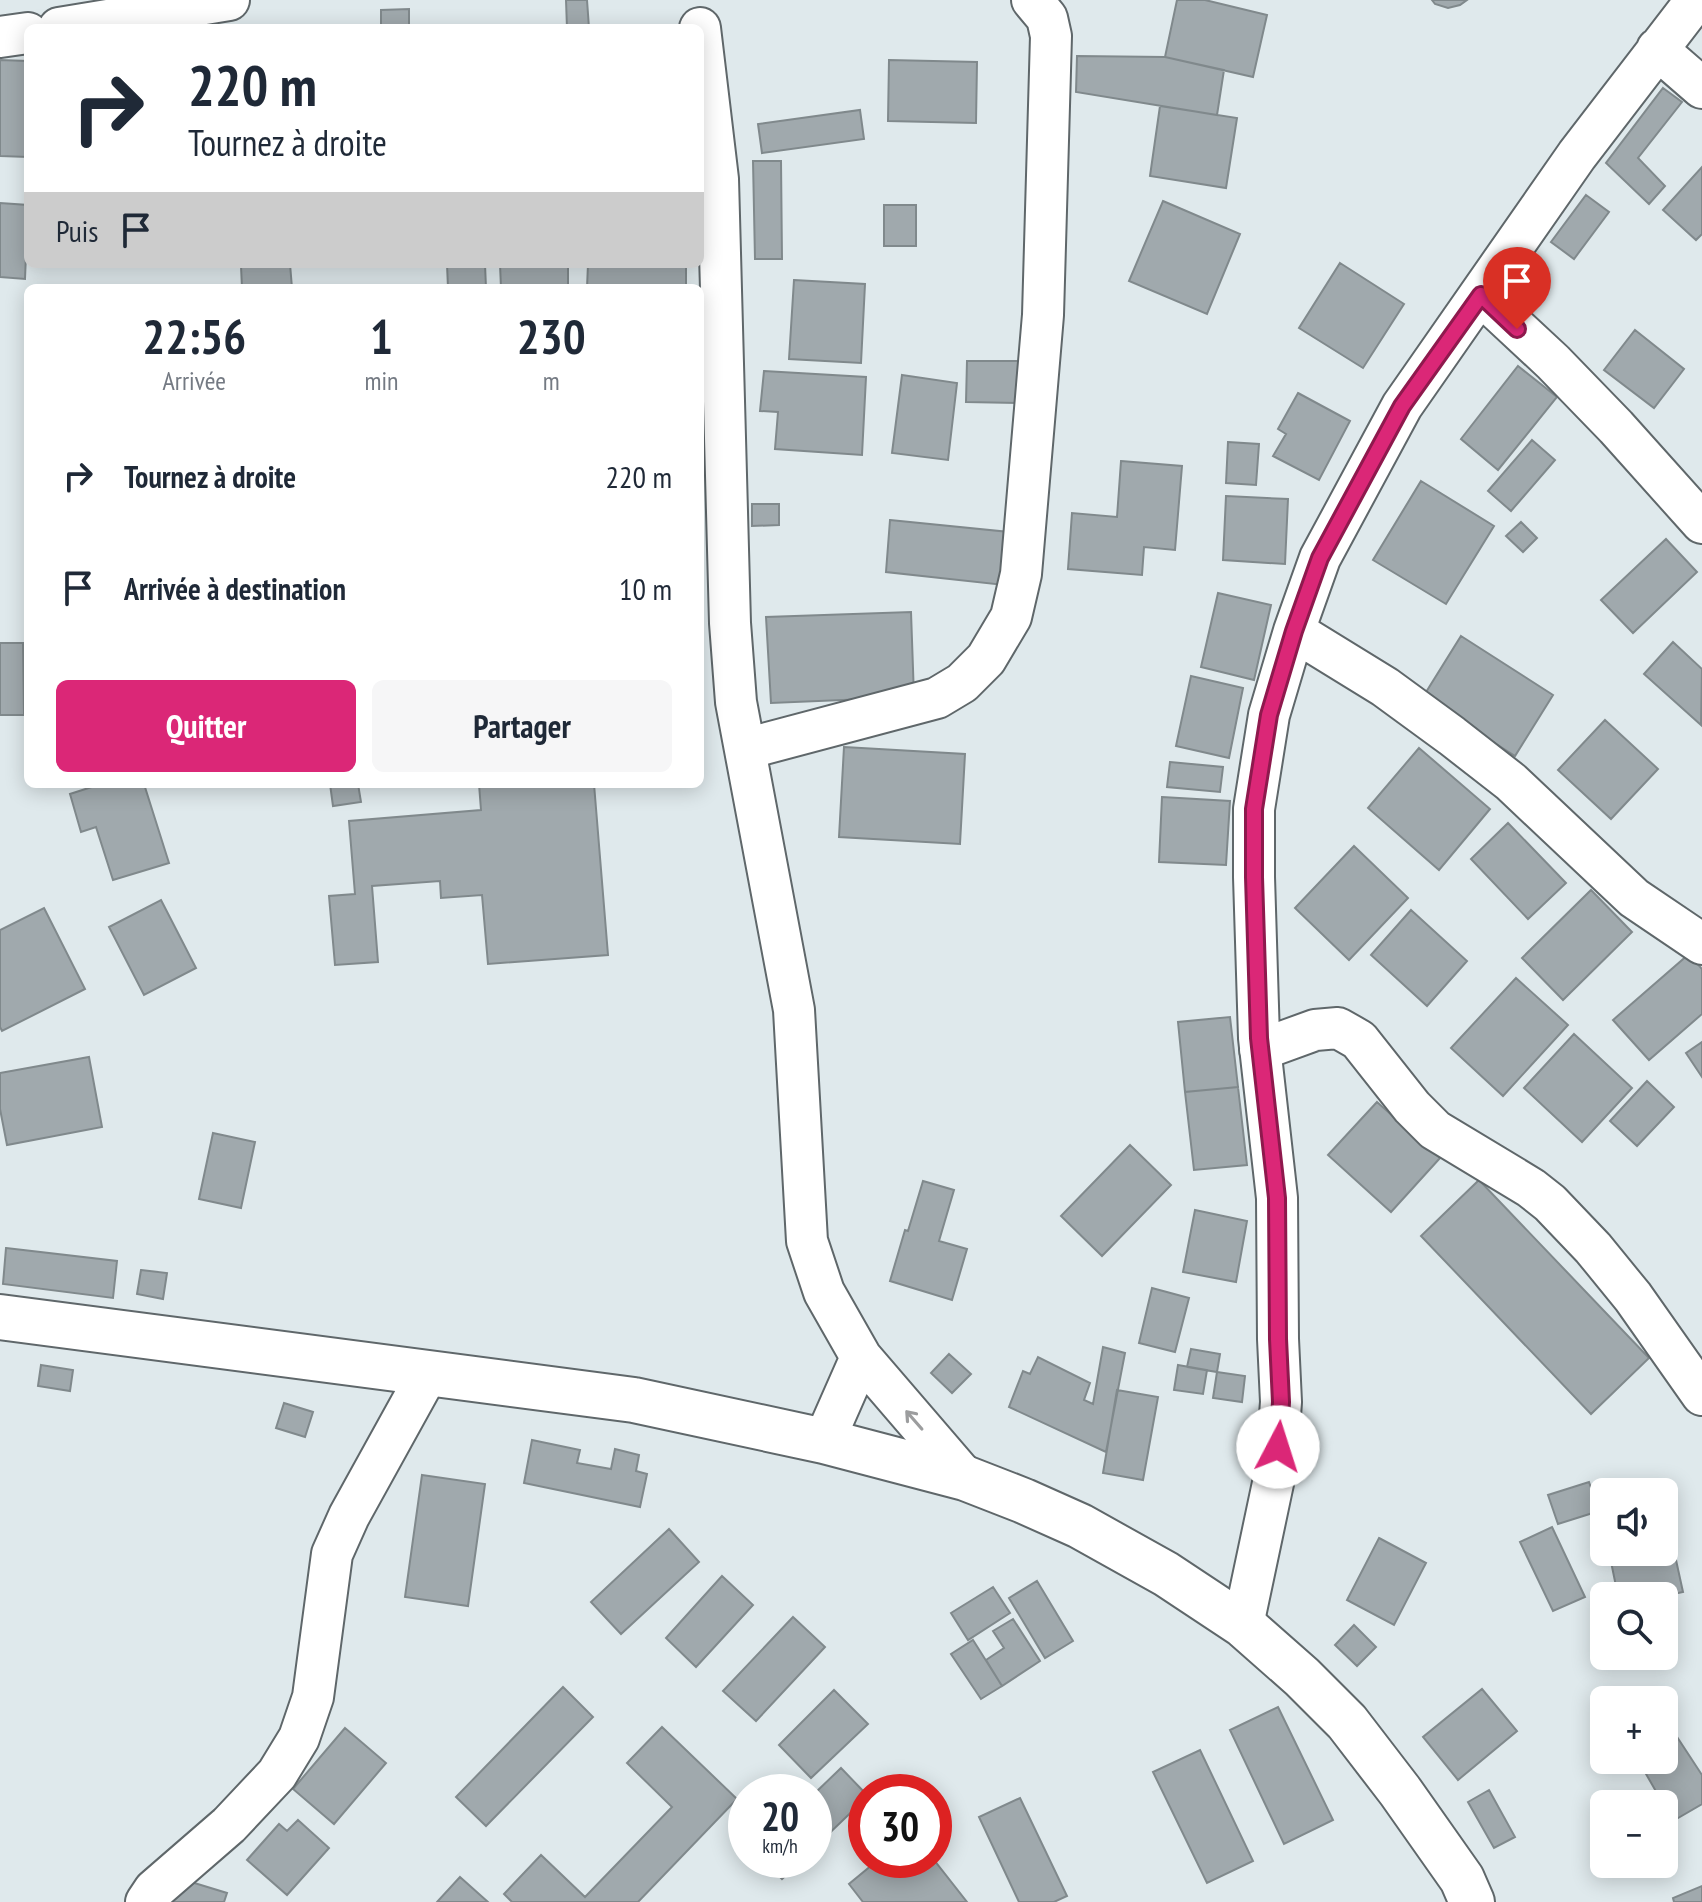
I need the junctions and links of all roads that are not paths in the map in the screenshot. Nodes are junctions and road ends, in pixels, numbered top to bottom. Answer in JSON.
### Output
{"nodes":[{"id":1,"x":229,"y":0,"type":"edge"},
{"id":2,"x":697,"y":0,"type":"edge"},
{"id":3,"x":1032,"y":0,"type":"edge"},
{"id":4,"x":1696,"y":0,"type":"edge"},
{"id":5,"x":83,"y":24,"type":"edge"},
{"id":6,"x":700,"y":24,"type":"edge"},
{"id":7,"x":24,"y":34,"type":"edge"},
{"id":8,"x":0,"y":37,"type":"edge"},
{"id":9,"x":1657,"y":49,"type":"junction"},
{"id":10,"x":704,"y":62,"type":"edge"},
{"id":11,"x":1702,"y":88,"type":"edge"},
{"id":12,"x":1481,"y":295,"type":"junction"},
{"id":13,"x":1702,"y":523,"type":"edge"},
{"id":14,"x":1294,"y":631,"type":"junction"},
{"id":15,"x":745,"y":749,"type":"junction"},
{"id":16,"x":1702,"y":944,"type":"edge"},
{"id":17,"x":1260,"y":1050,"type":"junction"},
{"id":18,"x":0,"y":1317,"type":"edge"},
{"id":19,"x":861,"y":1357,"type":"junction"},
{"id":20,"x":428,"y":1373,"type":"junction"},
{"id":21,"x":1702,"y":1395,"type":"edge"},
{"id":22,"x":824,"y":1441,"type":"junction"},
{"id":23,"x":965,"y":1478,"type":"junction"},
{"id":24,"x":1243,"y":1625,"type":"junction"},
{"id":25,"x":146,"y":1902,"type":"edge"},
{"id":26,"x":1472,"y":1902,"type":"edge"}],
"edges":[{"from":1,"to":5,"type":"street"},
{"from":2,"to":6,"type":"street"},
{"from":3,"to":15,"type":"street"},
{"from":4,"to":9,"type":"street"},
{"from":7,"to":8,"type":"street"},
{"from":9,"to":11,"type":"street"},
{"from":9,"to":12,"type":"street"},
{"from":10,"to":15,"type":"street"},
{"from":12,"to":13,"type":"street"},
{"from":12,"to":14,"type":"street"},
{"from":14,"to":16,"type":"street"},
{"from":14,"to":17,"type":"street"},
{"from":15,"to":19,"type":"street"},
{"from":17,"to":21,"type":"street"},
{"from":17,"to":24,"type":"street"},
{"from":18,"to":20,"type":"highway"},
{"from":19,"to":22,"type":"street"},
{"from":23,"to":19,"type":"street","one_way":true},
{"from":20,"to":22,"type":"highway"},
{"from":20,"to":25,"type":"street"},
{"from":22,"to":23,"type":"highway"},
{"from":23,"to":24,"type":"highway"},
{"from":24,"to":26,"type":"highway"}]}
